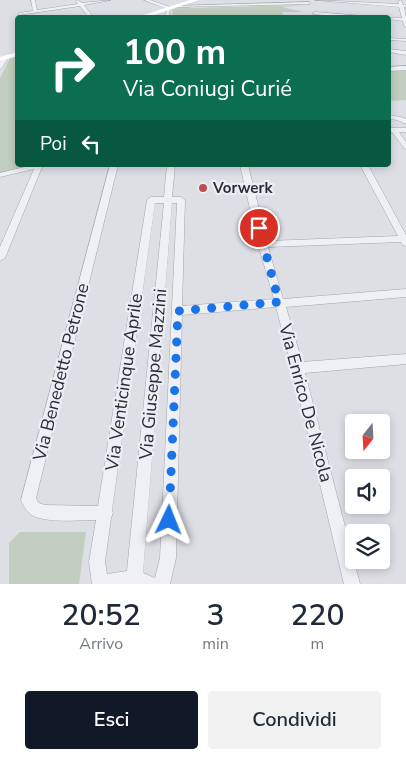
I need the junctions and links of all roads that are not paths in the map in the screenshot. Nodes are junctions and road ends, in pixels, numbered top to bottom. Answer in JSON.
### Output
{"nodes":[{"id":1,"x":33,"y":0,"type":"edge"},
{"id":2,"x":77,"y":0,"type":"edge"},
{"id":3,"x":109,"y":0,"type":"edge"},
{"id":4,"x":146,"y":0,"type":"edge"},
{"id":5,"x":246,"y":0,"type":"edge"},
{"id":6,"x":317,"y":0,"type":"edge"},
{"id":7,"x":400,"y":0,"type":"edge"},
{"id":8,"x":342,"y":1,"type":"edge"},
{"id":9,"x":277,"y":2,"type":"edge"},
{"id":10,"x":309,"y":2,"type":"edge"},
{"id":11,"x":372,"y":2,"type":"edge"},
{"id":12,"x":195,"y":3,"type":"edge"},
{"id":13,"x":81,"y":5,"type":"junction"},
{"id":14,"x":244,"y":5,"type":"junction"},
{"id":15,"x":404,"y":6,"type":"edge"},
{"id":16,"x":173,"y":7,"type":"junction"},
{"id":17,"x":35,"y":12,"type":"junction"},
{"id":18,"x":21,"y":14,"type":"dead end"},
{"id":19,"x":89,"y":15,"type":"edge"},
{"id":20,"x":158,"y":15,"type":"edge"},
{"id":21,"x":169,"y":15,"type":"edge"},
{"id":22,"x":316,"y":15,"type":"edge"},
{"id":23,"x":341,"y":15,"type":"edge"},
{"id":24,"x":374,"y":15,"type":"edge"},
{"id":25,"x":391,"y":18,"type":"edge"},
{"id":26,"x":405,"y":20,"type":"edge"},
{"id":27,"x":406,"y":26,"type":"edge"},
{"id":28,"x":391,"y":39,"type":"edge"},
{"id":29,"x":406,"y":40,"type":"edge"},
{"id":30,"x":391,"y":51,"type":"edge"},
{"id":31,"x":406,"y":53,"type":"edge"},
{"id":32,"x":15,"y":55,"type":"edge"},
{"id":33,"x":2,"y":59,"type":"edge"},
{"id":34,"x":0,"y":67,"type":"edge"},
{"id":35,"x":406,"y":68,"type":"edge"},
{"id":36,"x":391,"y":69,"type":"edge"},
{"id":37,"x":391,"y":116,"type":"edge"},
{"id":38,"x":406,"y":122,"type":"edge"},
{"id":39,"x":392,"y":130,"type":"edge"},
{"id":40,"x":405,"y":132,"type":"edge"},
{"id":41,"x":406,"y":147,"type":"edge"},
{"id":42,"x":37,"y":167,"type":"edge"},
{"id":43,"x":42,"y":167,"type":"edge"},
{"id":44,"x":113,"y":167,"type":"edge"},
{"id":45,"x":171,"y":167,"type":"edge"},
{"id":46,"x":244,"y":167,"type":"edge"},
{"id":47,"x":365,"y":167,"type":"edge"},
{"id":48,"x":0,"y":175,"type":"edge"},
{"id":49,"x":169,"y":200,"type":"junction"},
{"id":50,"x":405,"y":241,"type":"edge"},
{"id":51,"x":263,"y":244,"type":"junction"},
{"id":52,"x":0,"y":258,"type":"edge"},
{"id":53,"x":406,"y":293,"type":"edge"},
{"id":54,"x":279,"y":302,"type":"junction"},
{"id":55,"x":178,"y":311,"type":"junction"},
{"id":56,"x":406,"y":359,"type":"edge"},
{"id":57,"x":298,"y":368,"type":"junction"},
{"id":58,"x":106,"y":513,"type":"junction"},
{"id":59,"x":134,"y":580,"type":"junction"},
{"id":60,"x":100,"y":584,"type":"edge"},
{"id":61,"x":150,"y":584,"type":"edge"},
{"id":62,"x":162,"y":584,"type":"edge"},
{"id":63,"x":352,"y":584,"type":"edge"}],
"edges":[{"from":1,"to":17,"type":"street"},
{"from":2,"to":13,"type":"street"},
{"from":3,"to":13,"type":"street"},
{"from":4,"to":16,"type":"street"},
{"from":4,"to":20,"type":"street"},
{"from":5,"to":14,"type":"street"},
{"from":6,"to":8,"type":"street"},
{"from":7,"to":15,"type":"street"},
{"from":8,"to":11,"type":"street"},
{"from":8,"to":23,"type":"street"},
{"from":9,"to":10,"type":"street"},
{"from":9,"to":14,"type":"street"},
{"from":10,"to":22,"type":"street"},
{"from":11,"to":15,"type":"street"},
{"from":11,"to":24,"type":"street"},
{"from":12,"to":14,"type":"street"},
{"from":12,"to":16,"type":"street"},
{"from":12,"to":16,"type":"street"},
{"from":13,"to":17,"type":"street"},
{"from":13,"to":19,"type":"street"},
{"from":15,"to":26,"type":"street"},
{"from":16,"to":20,"type":"street"},
{"from":16,"to":21,"type":"street"},
{"from":17,"to":18,"type":"street"},
{"from":25,"to":26,"type":"street"},
{"from":26,"to":27,"type":"street"},
{"from":28,"to":29,"type":"street"},
{"from":30,"to":31,"type":"street"},
{"from":32,"to":33,"type":"street"},
{"from":33,"to":34,"type":"street"},
{"from":35,"to":36,"type":"street"},
{"from":37,"to":38,"type":"street"},
{"from":39,"to":40,"type":"street"},
{"from":39,"to":41,"type":"street"},
{"from":42,"to":48,"type":"street"},
{"from":43,"to":52,"type":"street"},
{"from":44,"to":58,"type":"street","name":"Via Benedetto Petrone"},
{"from":45,"to":49,"type":"street","name":"Via Giuseppe Mazzini"},
{"from":46,"to":51,"type":"street","name":"Via Enrico De Nicola"},
{"from":47,"to":50,"type":"street"},
{"from":49,"to":55,"type":"street"},
{"from":49,"to":58,"type":"street","name":"Via Venticinque Aprile"},
{"from":49,"to":59,"type":"street","name":"Via Giuseppe Mazzini"},
{"from":50,"to":51,"type":"street"},
{"from":51,"to":54,"type":"street","name":"Via Enrico De Nicola"},
{"from":53,"to":54,"type":"street"},
{"from":54,"to":55,"type":"street"},
{"from":54,"to":57,"type":"street","name":"Via Enrico De Nicola"},
{"from":55,"to":62,"type":"street"},
{"from":56,"to":57,"type":"street"},
{"from":57,"to":63,"type":"street","name":"Via Enrico De Nicola"},
{"from":58,"to":60,"type":"street","name":"Via Venticinque Aprile"},
{"from":59,"to":60,"type":"street"},
{"from":59,"to":61,"type":"street"}]}
